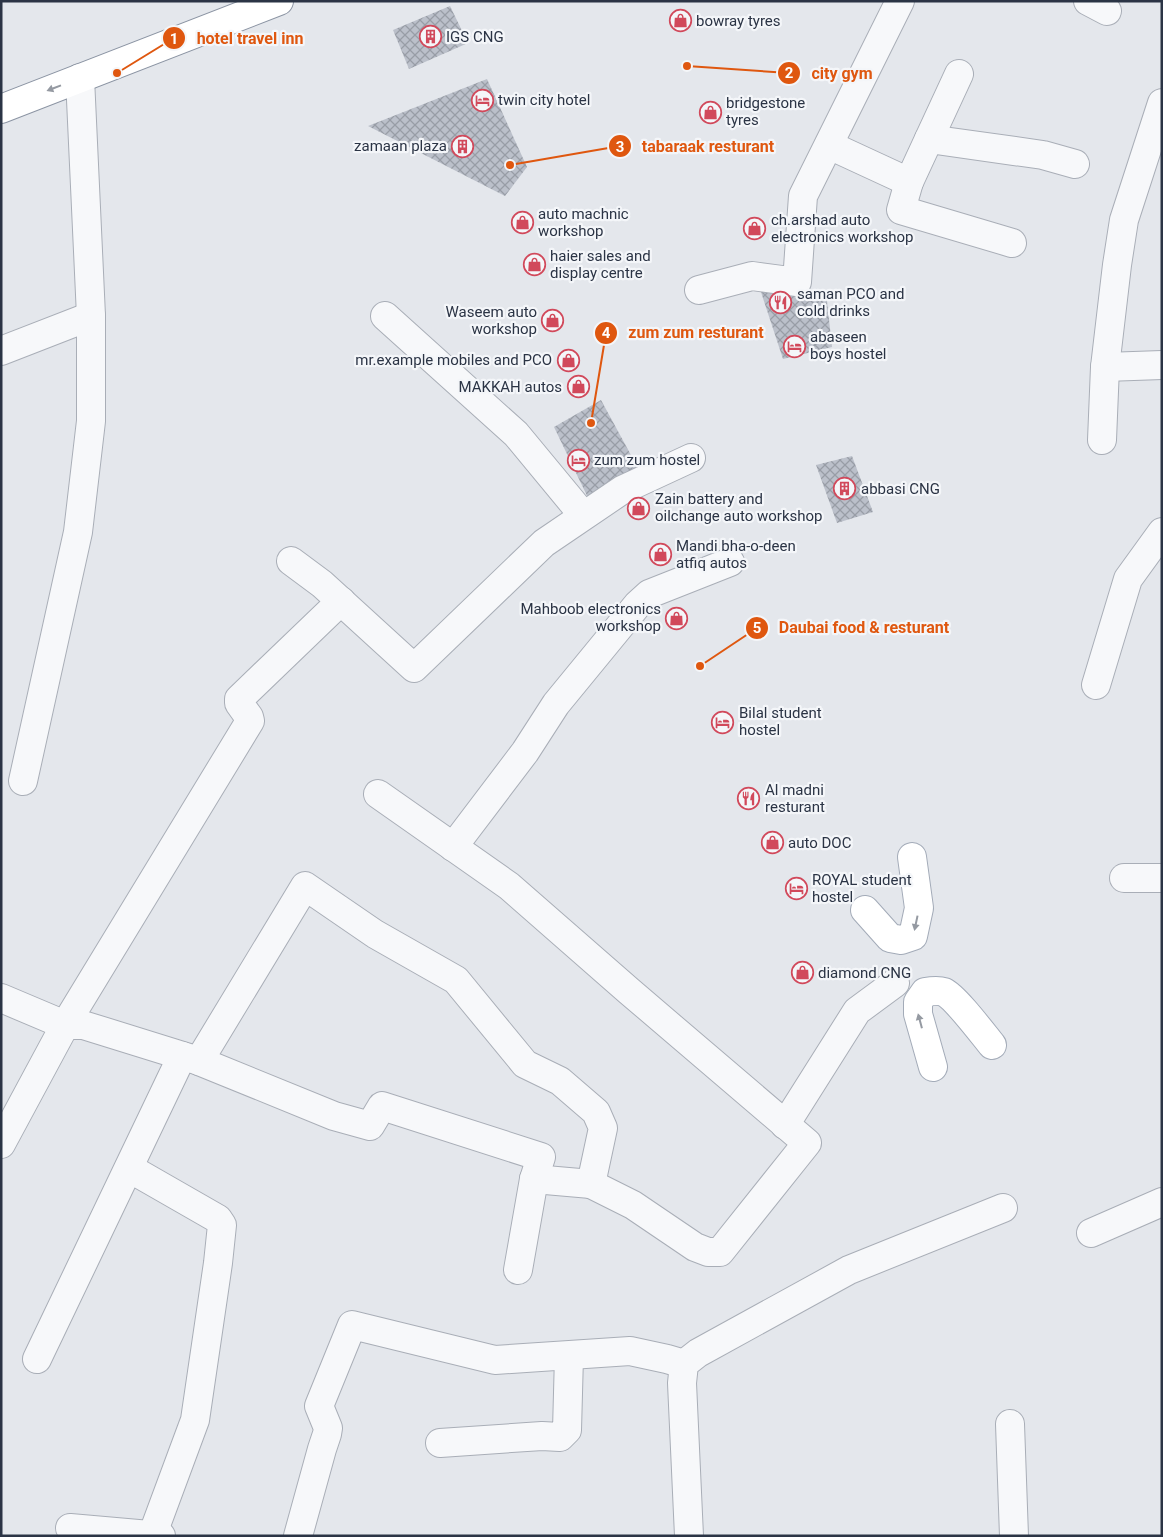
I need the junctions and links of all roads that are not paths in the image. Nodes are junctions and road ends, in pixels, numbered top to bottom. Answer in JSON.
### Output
{"nodes":[{"id":1,"x":279,"y":1,"type":"edge"},
{"id":2,"x":900,"y":1,"type":"edge"},
{"id":3,"x":959,"y":74,"type":"dead end"},
{"id":4,"x":80,"y":78,"type":"junction"},
{"id":5,"x":1162,"y":103,"type":"edge"},
{"id":6,"x":1,"y":109,"type":"edge"},
{"id":7,"x":929,"y":140,"type":"junction"},
{"id":8,"x":829,"y":145,"type":"junction"},
{"id":9,"x":1075,"y":164,"type":"dead end"},
{"id":10,"x":909,"y":182,"type":"junction"},
{"id":11,"x":1012,"y":243,"type":"dead end"},
{"id":12,"x":699,"y":290,"type":"dead end"},
{"id":13,"x":91,"y":316,"type":"junction"},
{"id":14,"x":385,"y":316,"type":"dead end"},
{"id":15,"x":1,"y":351,"type":"edge"},
{"id":16,"x":1162,"y":365,"type":"edge"},
{"id":17,"x":1106,"y":367,"type":"junction"},
{"id":18,"x":1102,"y":440,"type":"dead end"},
{"id":19,"x":691,"y":458,"type":"dead end"},
{"id":20,"x":583,"y":515,"type":"junction"},
{"id":21,"x":1162,"y":532,"type":"edge"},
{"id":22,"x":291,"y":561,"type":"dead end"},
{"id":23,"x":730,"y":562,"type":"dead end"},
{"id":24,"x":341,"y":601,"type":"junction"},
{"id":25,"x":1096,"y":685,"type":"dead end"},
{"id":26,"x":23,"y":781,"type":"dead end"},
{"id":27,"x":378,"y":794,"type":"dead end"},
{"id":28,"x":453,"y":846,"type":"junction"},
{"id":29,"x":912,"y":857,"type":"dead end"},
{"id":30,"x":1124,"y":878,"type":"dead end"},
{"id":31,"x":1162,"y":878,"type":"edge"},
{"id":32,"x":865,"y":910,"type":"dead end"},
{"id":33,"x":895,"y":983,"type":"dead end"},
{"id":34,"x":1,"y":998,"type":"edge"},
{"id":35,"x":65,"y":1025,"type":"junction"},
{"id":36,"x":992,"y":1045,"type":"dead end"},
{"id":37,"x":191,"y":1058,"type":"junction"},
{"id":38,"x":934,"y":1068,"type":"dead end"},
{"id":39,"x":785,"y":1125,"type":"junction"},
{"id":40,"x":1,"y":1144,"type":"edge"},
{"id":41,"x":129,"y":1168,"type":"junction"},
{"id":42,"x":534,"y":1179,"type":"junction"},
{"id":43,"x":591,"y":1184,"type":"junction"},
{"id":44,"x":1162,"y":1202,"type":"edge"},
{"id":45,"x":1004,"y":1208,"type":"dead end"},
{"id":46,"x":1091,"y":1233,"type":"dead end"},
{"id":47,"x":518,"y":1270,"type":"dead end"},
{"id":48,"x":569,"y":1356,"type":"junction"},
{"id":49,"x":37,"y":1359,"type":"dead end"},
{"id":50,"x":684,"y":1364,"type":"junction"},
{"id":51,"x":1010,"y":1424,"type":"dead end"},
{"id":52,"x":440,"y":1443,"type":"dead end"},
{"id":53,"x":70,"y":1528,"type":"dead end"},
{"id":54,"x":155,"y":1535,"type":"edge"},
{"id":55,"x":298,"y":1536,"type":"edge"},
{"id":56,"x":689,"y":1536,"type":"edge"},
{"id":57,"x":1014,"y":1536,"type":"edge"}],
"edges":[{"from":1,"to":4,"type":"main road"},
{"from":2,"to":8,"type":"street"},
{"from":3,"to":7,"type":"street"},
{"from":4,"to":6,"type":"main road","one_way":true},
{"from":4,"to":13,"type":"street"},
{"from":5,"to":17,"type":"street"},
{"from":7,"to":9,"type":"street"},
{"from":7,"to":10,"type":"street"},
{"from":8,"to":10,"type":"street"},
{"from":8,"to":12,"type":"street"},
{"from":10,"to":11,"type":"street"},
{"from":13,"to":15,"type":"street"},
{"from":13,"to":26,"type":"street"},
{"from":14,"to":20,"type":"street"},
{"from":16,"to":17,"type":"street"},
{"from":17,"to":18,"type":"street"},
{"from":19,"to":20,"type":"street"},
{"from":20,"to":24,"type":"street"},
{"from":21,"to":25,"type":"street"},
{"from":22,"to":24,"type":"street"},
{"from":23,"to":28,"type":"street"},
{"from":24,"to":35,"type":"street"},
{"from":27,"to":28,"type":"street"},
{"from":28,"to":39,"type":"street"},
{"from":29,"to":32,"type":"main road","one_way":true},
{"from":30,"to":31,"type":"street"},
{"from":33,"to":39,"type":"street"},
{"from":34,"to":35,"type":"street"},
{"from":35,"to":37,"type":"street"},
{"from":35,"to":40,"type":"street"},
{"from":38,"to":36,"type":"main road","one_way":true},
{"from":37,"to":41,"type":"street"},
{"from":37,"to":42,"type":"street"},
{"from":37,"to":43,"type":"street"},
{"from":39,"to":43,"type":"street"},
{"from":41,"to":49,"type":"street"},
{"from":41,"to":54,"type":"street"},
{"from":42,"to":43,"type":"street"},
{"from":42,"to":47,"type":"street"},
{"from":44,"to":46,"type":"street"},
{"from":45,"to":50,"type":"street"},
{"from":48,"to":50,"type":"street"},
{"from":48,"to":52,"type":"street"},
{"from":48,"to":55,"type":"street"},
{"from":50,"to":56,"type":"street"},
{"from":51,"to":57,"type":"street"},
{"from":53,"to":54,"type":"street"}]}
